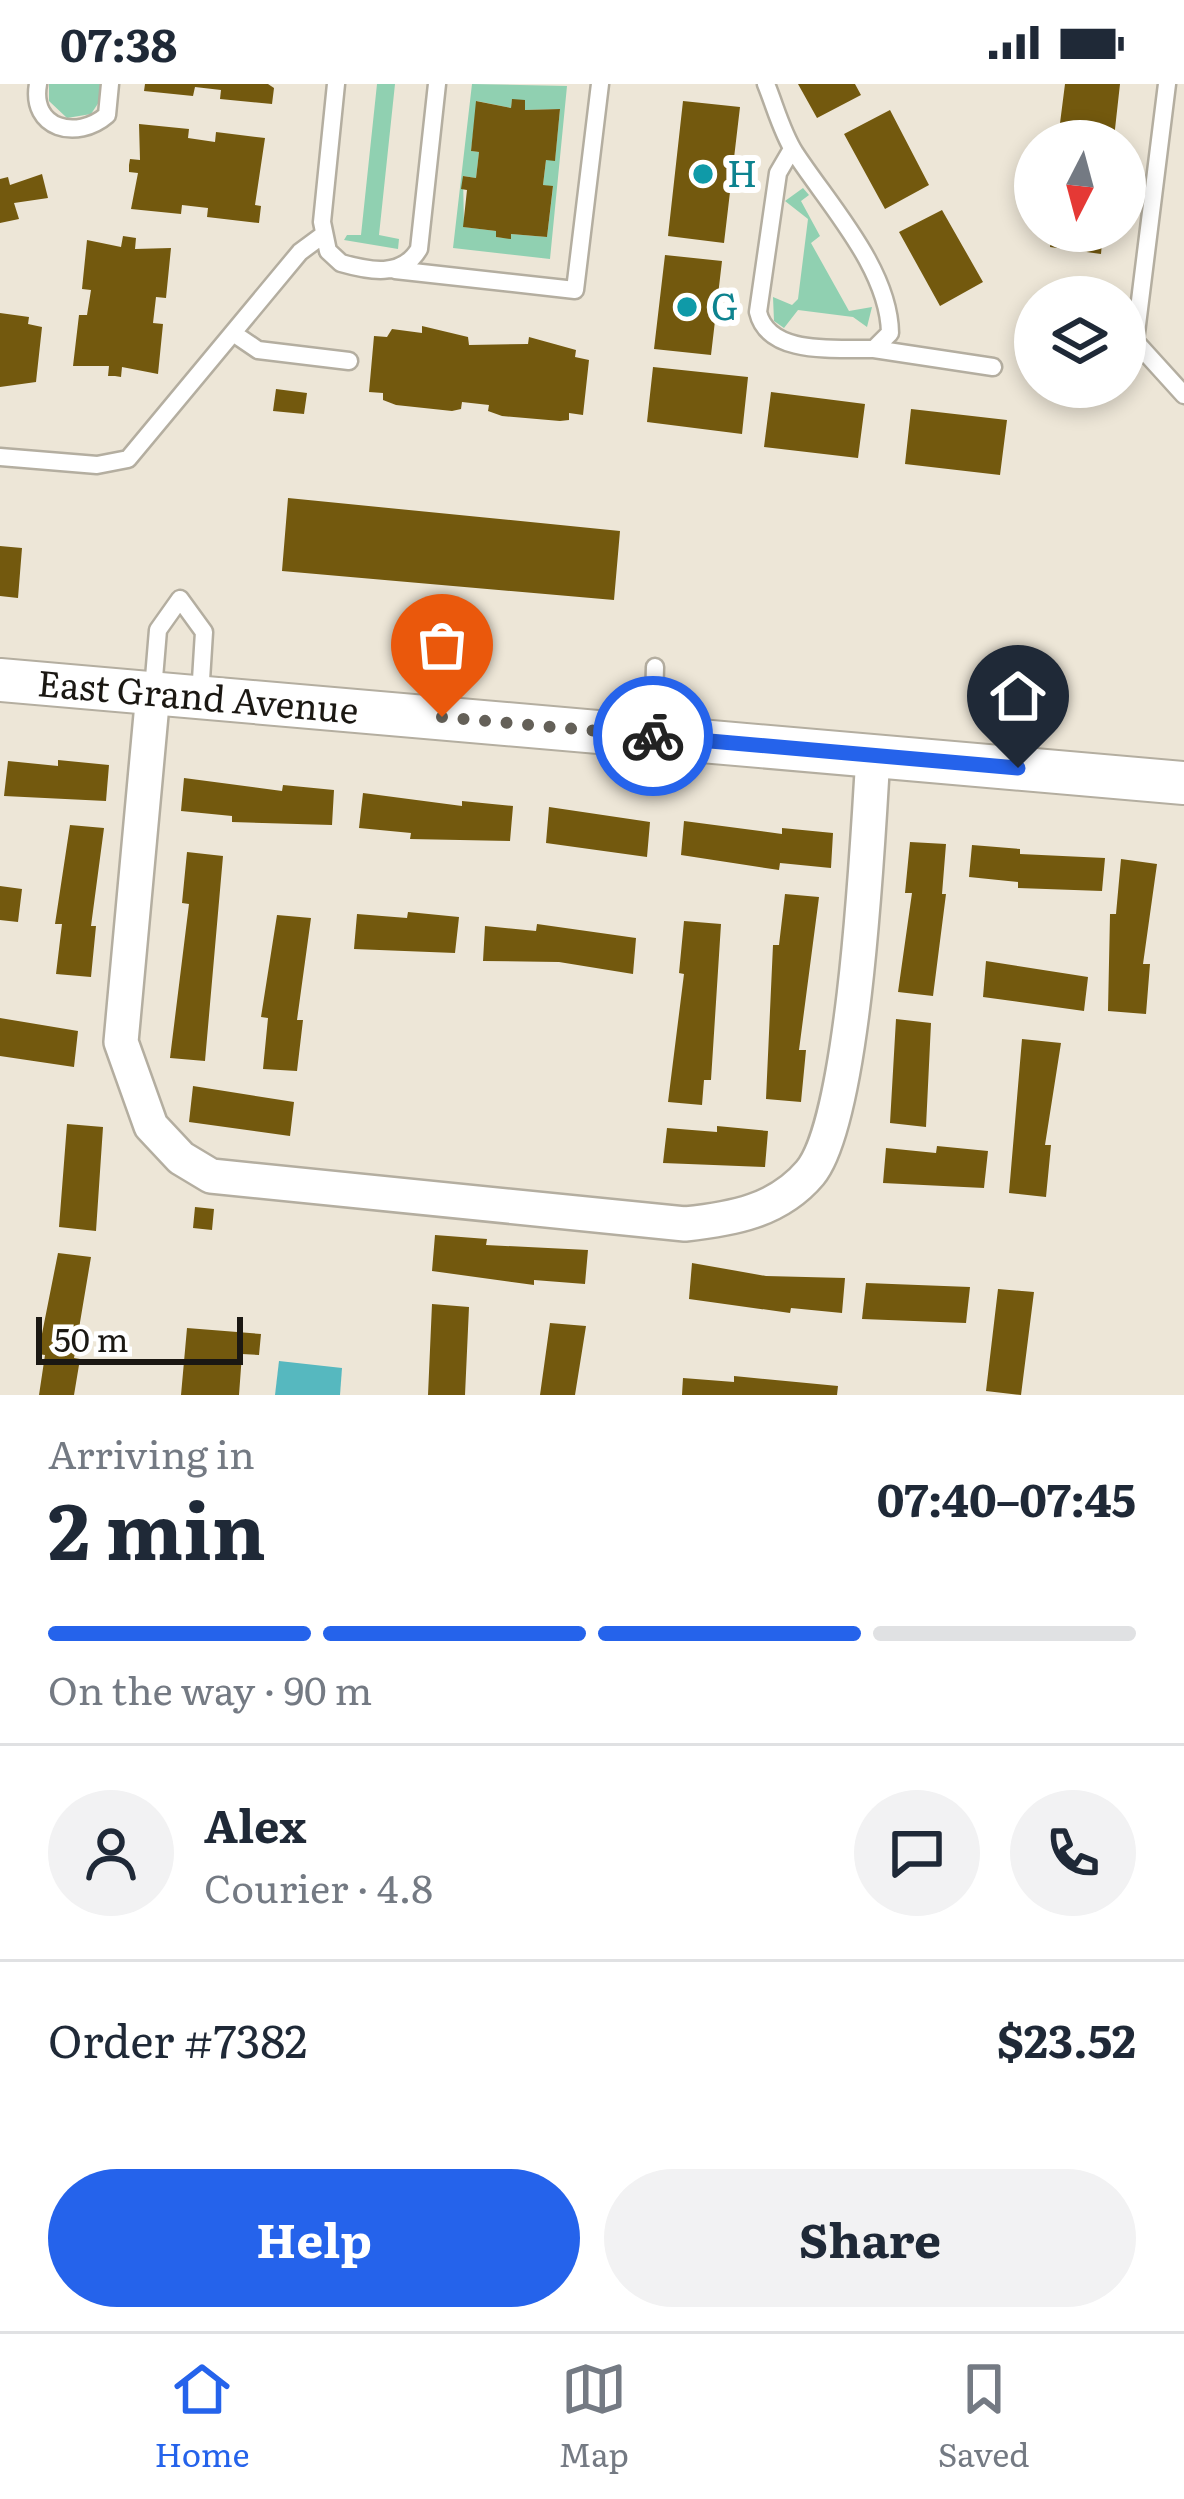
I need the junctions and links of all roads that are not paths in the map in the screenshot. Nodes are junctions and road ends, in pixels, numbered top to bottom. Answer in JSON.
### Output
{"nodes":[{"id":1,"x":38,"y":84,"type":"edge"},
{"id":2,"x":110,"y":84,"type":"edge"},
{"id":3,"x":336,"y":84,"type":"edge"},
{"id":4,"x":437,"y":84,"type":"edge"},
{"id":5,"x":600,"y":84,"type":"edge"},
{"id":6,"x":766,"y":84,"type":"edge"},
{"id":7,"x":1167,"y":84,"type":"edge"},
{"id":8,"x":792,"y":149,"type":"junction"},
{"id":9,"x":323,"y":235,"type":"junction"},
{"id":10,"x":393,"y":270,"type":"junction"},
{"id":11,"x":233,"y":333,"type":"junction"},
{"id":12,"x":874,"y":349,"type":"junction"},
{"id":13,"x":349,"y":361,"type":"dead end"},
{"id":14,"x":993,"y":367,"type":"dead end"},
{"id":15,"x":1184,"y":395,"type":"edge"},
{"id":16,"x":0,"y":457,"type":"edge"},
{"id":17,"x":655,"y":667,"type":"dead end"},
{"id":18,"x":0,"y":680,"type":"edge"},
{"id":19,"x":153,"y":693,"type":"junction"},
{"id":20,"x":200,"y":697,"type":"junction"},
{"id":21,"x":653,"y":736,"type":"junction"},
{"id":22,"x":873,"y":755,"type":"junction"},
{"id":23,"x":1184,"y":783,"type":"edge"}],
"edges":[{"from":1,"to":2,"type":"lane"},
{"from":3,"to":9,"type":"lane"},
{"from":4,"to":10,"type":"lane"},
{"from":5,"to":10,"type":"lane"},
{"from":6,"to":8,"type":"lane"},
{"from":7,"to":15,"type":"lane"},
{"from":8,"to":12,"type":"lane"},
{"from":8,"to":12,"type":"lane"},
{"from":9,"to":10,"type":"lane"},
{"from":9,"to":11,"type":"lane"},
{"from":11,"to":13,"type":"lane"},
{"from":11,"to":16,"type":"lane"},
{"from":12,"to":14,"type":"lane"},
{"from":17,"to":21,"type":"lane"},
{"from":18,"to":19,"type":"street","name":"East Grand Avenue"},
{"from":19,"to":20,"type":"street","name":"East Grand Avenue"},
{"from":19,"to":20,"type":"lane"},
{"from":19,"to":22,"type":"street"},
{"from":20,"to":21,"type":"street","name":"East Grand Avenue"},
{"from":21,"to":22,"type":"street","name":"East Grand Avenue"},
{"from":22,"to":23,"type":"street","name":"East Grand Avenue"}]}
